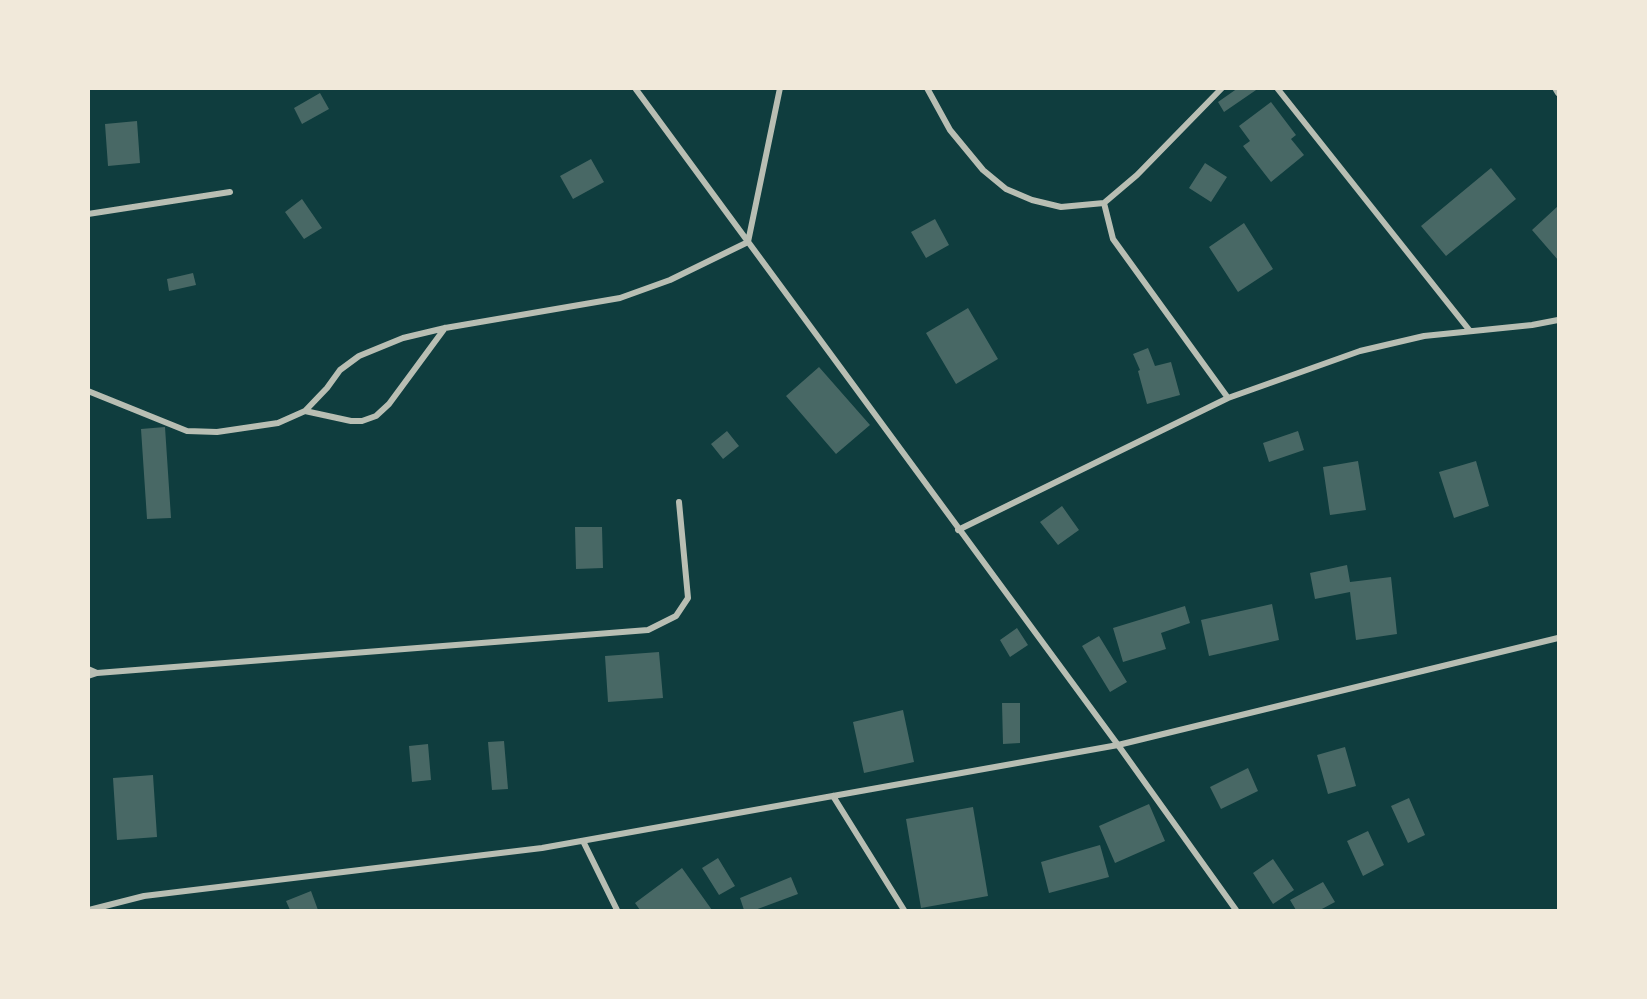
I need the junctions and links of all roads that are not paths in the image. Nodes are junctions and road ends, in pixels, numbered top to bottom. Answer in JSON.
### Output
{"nodes":[{"id":1,"x":635,"y":88,"type":"edge"},
{"id":2,"x":780,"y":88,"type":"edge"},
{"id":3,"x":927,"y":88,"type":"edge"},
{"id":4,"x":1222,"y":88,"type":"edge"},
{"id":5,"x":1277,"y":88,"type":"edge"},
{"id":6,"x":1555,"y":88,"type":"edge"},
{"id":7,"x":1558,"y":93,"type":"edge"},
{"id":8,"x":230,"y":192,"type":"dead end"},
{"id":9,"x":1104,"y":203,"type":"junction"},
{"id":10,"x":88,"y":214,"type":"edge"},
{"id":11,"x":748,"y":242,"type":"junction"},
{"id":12,"x":1558,"y":320,"type":"edge"},
{"id":13,"x":445,"y":328,"type":"junction"},
{"id":14,"x":1470,"y":331,"type":"junction"},
{"id":15,"x":88,"y":392,"type":"edge"},
{"id":16,"x":1228,"y":398,"type":"junction"},
{"id":17,"x":305,"y":411,"type":"junction"},
{"id":18,"x":679,"y":502,"type":"dead end"},
{"id":19,"x":958,"y":530,"type":"junction"},
{"id":20,"x":1558,"y":638,"type":"edge"},
{"id":21,"x":88,"y":669,"type":"edge"},
{"id":22,"x":97,"y":673,"type":"junction"},
{"id":23,"x":88,"y":676,"type":"edge"},
{"id":24,"x":1118,"y":745,"type":"junction"},
{"id":25,"x":834,"y":796,"type":"junction"},
{"id":26,"x":583,"y":841,"type":"junction"},
{"id":27,"x":89,"y":910,"type":"edge"},
{"id":28,"x":617,"y":910,"type":"edge"},
{"id":29,"x":904,"y":910,"type":"edge"},
{"id":30,"x":1236,"y":910,"type":"edge"}],
"edges":[{"from":1,"to":11,"type":"street"},
{"from":2,"to":11,"type":"street"},
{"from":3,"to":9,"type":"street"},
{"from":4,"to":9,"type":"street"},
{"from":5,"to":14,"type":"street"},
{"from":6,"to":7,"type":"street"},
{"from":8,"to":10,"type":"street"},
{"from":9,"to":16,"type":"street"},
{"from":11,"to":13,"type":"street"},
{"from":11,"to":19,"type":"street"},
{"from":12,"to":14,"type":"street"},
{"from":13,"to":17,"type":"street"},
{"from":13,"to":17,"type":"street"},
{"from":14,"to":16,"type":"street"},
{"from":15,"to":17,"type":"street"},
{"from":16,"to":19,"type":"street"},
{"from":18,"to":22,"type":"street"},
{"from":19,"to":24,"type":"street"},
{"from":20,"to":24,"type":"street"},
{"from":21,"to":22,"type":"street"},
{"from":22,"to":23,"type":"street"},
{"from":24,"to":25,"type":"street"},
{"from":24,"to":30,"type":"street"},
{"from":25,"to":26,"type":"street"},
{"from":25,"to":29,"type":"street"},
{"from":26,"to":27,"type":"street"},
{"from":26,"to":28,"type":"street"}]}
